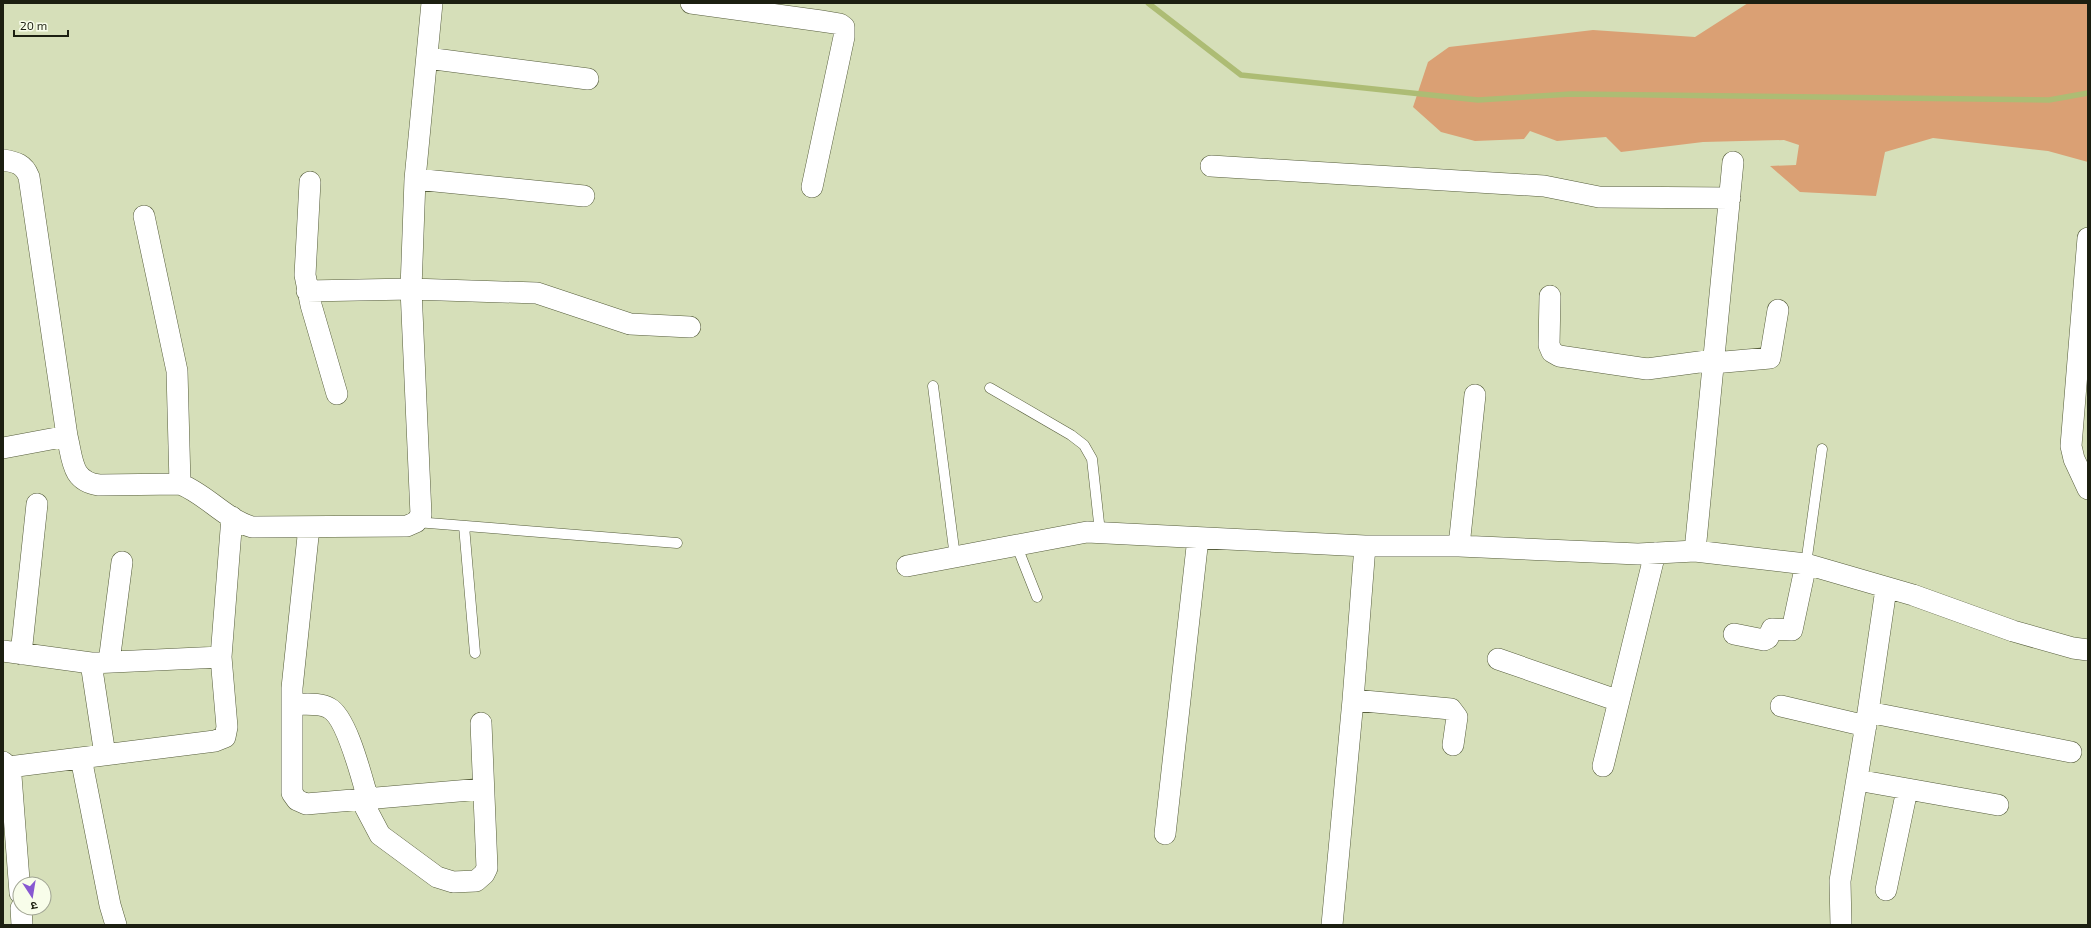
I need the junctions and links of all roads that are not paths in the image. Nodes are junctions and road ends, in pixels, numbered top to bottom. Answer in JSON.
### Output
{"nodes":[{"id":1,"x":432,"y":3,"type":"edge"},
{"id":2,"x":691,"y":3,"type":"edge"},
{"id":3,"x":427,"y":58,"type":"junction"},
{"id":4,"x":588,"y":79,"type":"dead end"},
{"id":5,"x":3,"y":160,"type":"edge"},
{"id":6,"x":1733,"y":162,"type":"dead end"},
{"id":7,"x":1211,"y":166,"type":"dead end"},
{"id":8,"x":415,"y":179,"type":"junction"},
{"id":9,"x":310,"y":182,"type":"dead end"},
{"id":10,"x":812,"y":187,"type":"dead end"},
{"id":11,"x":584,"y":196,"type":"dead end"},
{"id":12,"x":1730,"y":198,"type":"junction"},
{"id":13,"x":144,"y":216,"type":"dead end"},
{"id":14,"x":2088,"y":238,"type":"edge"},
{"id":15,"x":411,"y":289,"type":"junction"},
{"id":16,"x":307,"y":291,"type":"junction"},
{"id":17,"x":1550,"y":296,"type":"dead end"},
{"id":18,"x":1778,"y":310,"type":"dead end"},
{"id":19,"x":690,"y":327,"type":"dead end"},
{"id":20,"x":1714,"y":362,"type":"junction"},
{"id":21,"x":933,"y":386,"type":"dead end"},
{"id":22,"x":990,"y":388,"type":"dead end"},
{"id":23,"x":336,"y":394,"type":"dead end"},
{"id":24,"x":1475,"y":395,"type":"dead end"},
{"id":25,"x":67,"y":436,"type":"junction"},
{"id":26,"x":3,"y":448,"type":"edge"},
{"id":27,"x":1822,"y":449,"type":"dead end"},
{"id":28,"x":180,"y":484,"type":"junction"},
{"id":29,"x":2088,"y":489,"type":"edge"},
{"id":30,"x":37,"y":504,"type":"dead end"},
{"id":31,"x":232,"y":517,"type":"junction"},
{"id":32,"x":416,"y":522,"type":"junction"},
{"id":33,"x":309,"y":526,"type":"junction"},
{"id":34,"x":464,"y":526,"type":"junction"},
{"id":35,"x":1100,"y":532,"type":"junction"},
{"id":36,"x":1198,"y":538,"type":"junction"},
{"id":37,"x":678,"y":543,"type":"dead end"},
{"id":38,"x":1016,"y":544,"type":"junction"},
{"id":39,"x":1364,"y":546,"type":"junction"},
{"id":40,"x":1460,"y":546,"type":"junction"},
{"id":41,"x":1695,"y":552,"type":"junction"},
{"id":42,"x":1655,"y":553,"type":"junction"},
{"id":43,"x":956,"y":556,"type":"junction"},
{"id":44,"x":122,"y":562,"type":"dead end"},
{"id":45,"x":1806,"y":564,"type":"junction"},
{"id":46,"x":907,"y":566,"type":"dead end"},
{"id":47,"x":1886,"y":589,"type":"junction"},
{"id":48,"x":1037,"y":598,"type":"dead end"},
{"id":49,"x":1734,"y":634,"type":"dead end"},
{"id":50,"x":2088,"y":650,"type":"edge"},
{"id":51,"x":12,"y":653,"type":"edge"},
{"id":52,"x":475,"y":653,"type":"dead end"},
{"id":53,"x":220,"y":657,"type":"junction"},
{"id":54,"x":1498,"y":659,"type":"dead end"},
{"id":55,"x":100,"y":663,"type":"junction"},
{"id":56,"x":1353,"y":700,"type":"junction"},
{"id":57,"x":1619,"y":701,"type":"junction"},
{"id":58,"x":292,"y":704,"type":"junction"},
{"id":59,"x":1781,"y":706,"type":"dead end"},
{"id":60,"x":1867,"y":719,"type":"junction"},
{"id":61,"x":481,"y":723,"type":"dead end"},
{"id":62,"x":1453,"y":744,"type":"dead end"},
{"id":63,"x":2071,"y":752,"type":"dead end"},
{"id":64,"x":105,"y":755,"type":"junction"},
{"id":65,"x":81,"y":758,"type":"junction"},
{"id":66,"x":6,"y":764,"type":"edge"},
{"id":67,"x":1603,"y":766,"type":"dead end"},
{"id":68,"x":1857,"y":780,"type":"junction"},
{"id":69,"x":482,"y":789,"type":"junction"},
{"id":70,"x":1907,"y":790,"type":"junction"},
{"id":71,"x":364,"y":799,"type":"junction"},
{"id":72,"x":1998,"y":805,"type":"dead end"},
{"id":73,"x":1165,"y":834,"type":"dead end"},
{"id":74,"x":18,"y":876,"type":"edge"},
{"id":75,"x":1886,"y":890,"type":"dead end"},
{"id":76,"x":116,"y":925,"type":"edge"},
{"id":77,"x":1332,"y":925,"type":"edge"},
{"id":78,"x":1841,"y":925,"type":"edge"}],
"edges":[{"from":1,"to":3,"type":"street"},
{"from":2,"to":10,"type":"street"},
{"from":3,"to":4,"type":"street"},
{"from":3,"to":8,"type":"street"},
{"from":5,"to":25,"type":"street"},
{"from":6,"to":12,"type":"street"},
{"from":7,"to":12,"type":"street"},
{"from":8,"to":11,"type":"street"},
{"from":8,"to":15,"type":"street"},
{"from":9,"to":16,"type":"street"},
{"from":12,"to":20,"type":"street"},
{"from":13,"to":28,"type":"street"},
{"from":14,"to":29,"type":"street"},
{"from":15,"to":16,"type":"street"},
{"from":15,"to":19,"type":"street"},
{"from":15,"to":32,"type":"street"},
{"from":16,"to":23,"type":"street"},
{"from":17,"to":20,"type":"street"},
{"from":18,"to":20,"type":"street"},
{"from":20,"to":41,"type":"street"},
{"from":21,"to":43,"type":"lane"},
{"from":22,"to":35,"type":"lane"},
{"from":24,"to":40,"type":"street"},
{"from":25,"to":26,"type":"street"},
{"from":25,"to":28,"type":"street"},
{"from":27,"to":45,"type":"lane"},
{"from":28,"to":31,"type":"street"},
{"from":30,"to":51,"type":"street"},
{"from":31,"to":33,"type":"street"},
{"from":31,"to":53,"type":"street"},
{"from":32,"to":33,"type":"street"},
{"from":32,"to":34,"type":"lane"},
{"from":33,"to":58,"type":"street"},
{"from":34,"to":37,"type":"lane"},
{"from":34,"to":52,"type":"lane"},
{"from":35,"to":36,"type":"street"},
{"from":35,"to":38,"type":"street"},
{"from":36,"to":39,"type":"street"},
{"from":36,"to":73,"type":"street"},
{"from":38,"to":43,"type":"street"},
{"from":38,"to":48,"type":"lane"},
{"from":39,"to":40,"type":"street"},
{"from":39,"to":56,"type":"street"},
{"from":40,"to":42,"type":"street"},
{"from":41,"to":42,"type":"street"},
{"from":41,"to":45,"type":"street"},
{"from":42,"to":57,"type":"street"},
{"from":43,"to":46,"type":"street"},
{"from":44,"to":55,"type":"street"},
{"from":45,"to":47,"type":"street"},
{"from":45,"to":49,"type":"street"},
{"from":47,"to":50,"type":"street"},
{"from":47,"to":60,"type":"street"},
{"from":51,"to":55,"type":"street"},
{"from":53,"to":55,"type":"street"},
{"from":53,"to":64,"type":"street"},
{"from":54,"to":57,"type":"street"},
{"from":55,"to":64,"type":"street"},
{"from":56,"to":62,"type":"street"},
{"from":56,"to":77,"type":"street"},
{"from":57,"to":67,"type":"street"},
{"from":58,"to":71,"type":"street"},
{"from":58,"to":71,"type":"street"},
{"from":59,"to":60,"type":"street"},
{"from":60,"to":63,"type":"street"},
{"from":60,"to":68,"type":"street"},
{"from":61,"to":69,"type":"street"},
{"from":64,"to":65,"type":"street"},
{"from":65,"to":66,"type":"street"},
{"from":65,"to":76,"type":"street"},
{"from":66,"to":74,"type":"street"},
{"from":68,"to":70,"type":"street"},
{"from":68,"to":78,"type":"street"},
{"from":69,"to":71,"type":"street"},
{"from":69,"to":71,"type":"street"},
{"from":70,"to":72,"type":"street"},
{"from":70,"to":75,"type":"street"}]}
